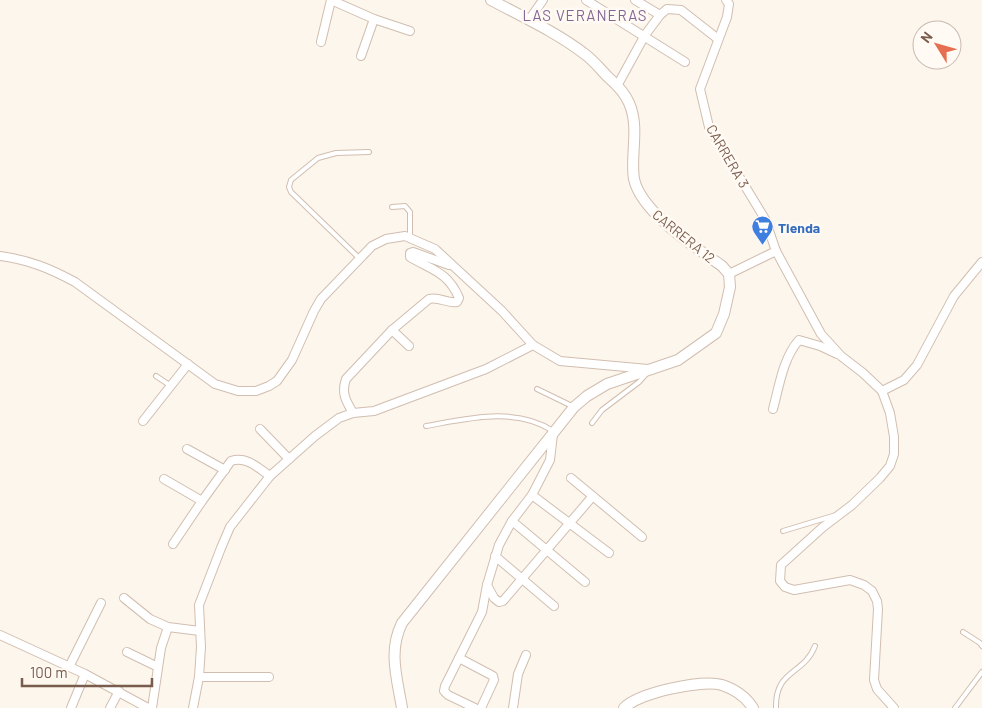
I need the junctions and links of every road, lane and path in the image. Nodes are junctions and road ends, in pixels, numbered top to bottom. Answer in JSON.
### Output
{"nodes":[{"id":1,"x":331,"y":0,"type":"edge"},
{"id":2,"x":491,"y":0,"type":"edge"},
{"id":3,"x":543,"y":0,"type":"edge"},
{"id":4,"x":586,"y":0,"type":"edge"},
{"id":5,"x":635,"y":0,"type":"edge"},
{"id":6,"x":726,"y":0,"type":"edge"},
{"id":7,"x":660,"y":15,"type":"junction"},
{"id":8,"x":374,"y":19,"type":"junction"},
{"id":9,"x":529,"y":20,"type":"junction"},
{"id":10,"x":410,"y":31,"type":"dead end"},
{"id":11,"x":645,"y":35,"type":"junction"},
{"id":12,"x":718,"y":39,"type":"junction"},
{"id":13,"x":321,"y":42,"type":"dead end"},
{"id":14,"x":361,"y":56,"type":"dead end"},
{"id":15,"x":686,"y":62,"type":"dead end"},
{"id":16,"x":617,"y":86,"type":"junction"},
{"id":17,"x":369,"y":152,"type":"dead end"},
{"id":18,"x":392,"y":207,"type":"dead end"},
{"id":19,"x":410,"y":238,"type":"junction"},
{"id":20,"x":776,"y":251,"type":"junction"},
{"id":21,"x":0,"y":256,"type":"edge"},
{"id":22,"x":359,"y":258,"type":"junction"},
{"id":23,"x":982,"y":262,"type":"edge"},
{"id":24,"x":454,"y":266,"type":"junction"},
{"id":25,"x":729,"y":274,"type":"junction"},
{"id":26,"x":392,"y":330,"type":"junction"},
{"id":27,"x":533,"y":345,"type":"junction"},
{"id":28,"x":409,"y":346,"type":"dead end"},
{"id":29,"x":841,"y":356,"type":"junction"},
{"id":30,"x":188,"y":364,"type":"junction"},
{"id":31,"x":650,"y":369,"type":"junction"},
{"id":32,"x":156,"y":376,"type":"dead end"},
{"id":33,"x":171,"y":386,"type":"junction"},
{"id":34,"x":537,"y":390,"type":"dead end"},
{"id":35,"x":882,"y":391,"type":"junction"},
{"id":36,"x":574,"y":407,"type":"junction"},
{"id":37,"x":773,"y":409,"type":"dead end"},
{"id":38,"x":353,"y":413,"type":"junction"},
{"id":39,"x":143,"y":421,"type":"dead end"},
{"id":40,"x":592,"y":423,"type":"dead end"},
{"id":41,"x":426,"y":426,"type":"dead end"},
{"id":42,"x":260,"y":430,"type":"dead end"},
{"id":43,"x":554,"y":432,"type":"junction"},
{"id":44,"x":187,"y":448,"type":"dead end"},
{"id":45,"x":289,"y":459,"type":"junction"},
{"id":46,"x":225,"y":470,"type":"junction"},
{"id":47,"x":270,"y":476,"type":"junction"},
{"id":48,"x":571,"y":478,"type":"dead end"},
{"id":49,"x":164,"y":479,"type":"dead end"},
{"id":50,"x":532,"y":495,"type":"junction"},
{"id":51,"x":592,"y":496,"type":"junction"},
{"id":52,"x":202,"y":501,"type":"junction"},
{"id":53,"x":842,"y":513,"type":"junction"},
{"id":54,"x":512,"y":521,"type":"junction"},
{"id":55,"x":569,"y":524,"type":"junction"},
{"id":56,"x":783,"y":530,"type":"dead end"},
{"id":57,"x":642,"y":537,"type":"dead end"},
{"id":58,"x":174,"y":544,"type":"dead end"},
{"id":59,"x":546,"y":551,"type":"junction"},
{"id":60,"x":609,"y":553,"type":"dead end"},
{"id":61,"x":495,"y":556,"type":"junction"},
{"id":62,"x":522,"y":580,"type":"junction"},
{"id":63,"x":585,"y":582,"type":"dead end"},
{"id":64,"x":488,"y":585,"type":"junction"},
{"id":65,"x":124,"y":598,"type":"dead end"},
{"id":66,"x":101,"y":603,"type":"dead end"},
{"id":67,"x":554,"y":606,"type":"dead end"},
{"id":68,"x":168,"y":627,"type":"junction"},
{"id":69,"x":200,"y":631,"type":"junction"},
{"id":70,"x":963,"y":632,"type":"dead end"},
{"id":71,"x":0,"y":635,"type":"edge"},
{"id":72,"x":816,"y":646,"type":"dead end"},
{"id":73,"x":982,"y":646,"type":"edge"},
{"id":74,"x":128,"y":652,"type":"dead end"},
{"id":75,"x":526,"y":655,"type":"dead end"},
{"id":76,"x":459,"y":658,"type":"junction"},
{"id":77,"x":69,"y":667,"type":"junction"},
{"id":78,"x":158,"y":667,"type":"junction"},
{"id":79,"x":982,"y":672,"type":"edge"},
{"id":80,"x":85,"y":674,"type":"junction"},
{"id":81,"x":199,"y":677,"type":"junction"},
{"id":82,"x":269,"y":678,"type":"dead end"},
{"id":83,"x":118,"y":691,"type":"junction"},
{"id":84,"x":70,"y":708,"type":"edge"},
{"id":85,"x":110,"y":708,"type":"edge"},
{"id":86,"x":148,"y":708,"type":"edge"},
{"id":87,"x":152,"y":708,"type":"edge"},
{"id":88,"x":192,"y":708,"type":"edge"},
{"id":89,"x":402,"y":708,"type":"edge"},
{"id":90,"x":475,"y":708,"type":"edge"},
{"id":91,"x":481,"y":708,"type":"edge"},
{"id":92,"x":513,"y":708,"type":"edge"},
{"id":93,"x":624,"y":708,"type":"edge"},
{"id":94,"x":753,"y":708,"type":"edge"},
{"id":95,"x":776,"y":708,"type":"edge"},
{"id":96,"x":894,"y":708,"type":"edge"},
{"id":97,"x":956,"y":708,"type":"edge"}],
"edges":[{"from":1,"to":8,"type":"street"},
{"from":1,"to":13,"type":"street"},
{"from":2,"to":9,"type":"street","name":"CARRERA 12"},
{"from":3,"to":9,"type":"street"},
{"from":4,"to":11,"type":"street"},
{"from":5,"to":7,"type":"street"},
{"from":6,"to":12,"type":"street","name":"CARRERA 3"},
{"from":7,"to":11,"type":"street"},
{"from":7,"to":12,"type":"street"},
{"from":8,"to":10,"type":"street"},
{"from":8,"to":14,"type":"street"},
{"from":9,"to":16,"type":"street","name":"CARRERA 12"},
{"from":11,"to":15,"type":"street"},
{"from":11,"to":16,"type":"street"},
{"from":12,"to":20,"type":"street","name":"CARRERA 3"},
{"from":16,"to":25,"type":"street","name":"CARRERA 12"},
{"from":17,"to":22,"type":"lane"},
{"from":18,"to":19,"type":"lane"},
{"from":19,"to":22,"type":"street"},
{"from":19,"to":24,"type":"street"},
{"from":20,"to":25,"type":"street"},
{"from":20,"to":29,"type":"street","name":"CARRERA 3"},
{"from":21,"to":30,"type":"street"},
{"from":22,"to":30,"type":"street"},
{"from":23,"to":35,"type":"street"},
{"from":24,"to":26,"type":"street"},
{"from":24,"to":27,"type":"street"},
{"from":25,"to":31,"type":"street"},
{"from":26,"to":28,"type":"street"},
{"from":26,"to":38,"type":"street"},
{"from":27,"to":31,"type":"street"},
{"from":27,"to":38,"type":"street"},
{"from":29,"to":35,"type":"street"},
{"from":29,"to":37,"type":"street"},
{"from":30,"to":33,"type":"street"},
{"from":31,"to":36,"type":"street"},
{"from":31,"to":40,"type":"lane"},
{"from":32,"to":33,"type":"lane"},
{"from":33,"to":39,"type":"street"},
{"from":34,"to":36,"type":"lane"},
{"from":35,"to":53,"type":"street"},
{"from":36,"to":43,"type":"street"},
{"from":38,"to":45,"type":"street"},
{"from":41,"to":43,"type":"lane"},
{"from":42,"to":45,"type":"street"},
{"from":43,"to":50,"type":"street"},
{"from":43,"to":89,"type":"street"},
{"from":44,"to":46,"type":"street"},
{"from":45,"to":47,"type":"street"},
{"from":46,"to":47,"type":"street"},
{"from":46,"to":52,"type":"street"},
{"from":47,"to":69,"type":"street"},
{"from":48,"to":51,"type":"street"},
{"from":49,"to":52,"type":"street"},
{"from":50,"to":54,"type":"street"},
{"from":50,"to":55,"type":"street"},
{"from":51,"to":55,"type":"street"},
{"from":51,"to":57,"type":"street"},
{"from":52,"to":58,"type":"street"},
{"from":53,"to":56,"type":"lane"},
{"from":53,"to":96,"type":"street"},
{"from":54,"to":59,"type":"street"},
{"from":54,"to":61,"type":"street"},
{"from":55,"to":59,"type":"street"},
{"from":55,"to":60,"type":"street"},
{"from":59,"to":62,"type":"street"},
{"from":59,"to":63,"type":"street"},
{"from":61,"to":62,"type":"street"},
{"from":61,"to":64,"type":"street"},
{"from":62,"to":64,"type":"street"},
{"from":62,"to":67,"type":"street"},
{"from":64,"to":76,"type":"street"},
{"from":65,"to":68,"type":"street"},
{"from":66,"to":77,"type":"street"},
{"from":68,"to":69,"type":"street"},
{"from":68,"to":78,"type":"street"},
{"from":69,"to":81,"type":"street"},
{"from":70,"to":73,"type":"lane"},
{"from":71,"to":77,"type":"street"},
{"from":72,"to":95,"type":"lane"},
{"from":74,"to":78,"type":"street"},
{"from":75,"to":92,"type":"street"},
{"from":76,"to":90,"type":"street"},
{"from":76,"to":91,"type":"street"},
{"from":77,"to":80,"type":"street"},
{"from":78,"to":87,"type":"street"},
{"from":79,"to":97,"type":"lane"},
{"from":80,"to":83,"type":"street"},
{"from":80,"to":84,"type":"street"},
{"from":81,"to":82,"type":"street"},
{"from":81,"to":88,"type":"street"},
{"from":83,"to":85,"type":"street"},
{"from":83,"to":86,"type":"street"},
{"from":93,"to":94,"type":"street"}]}
